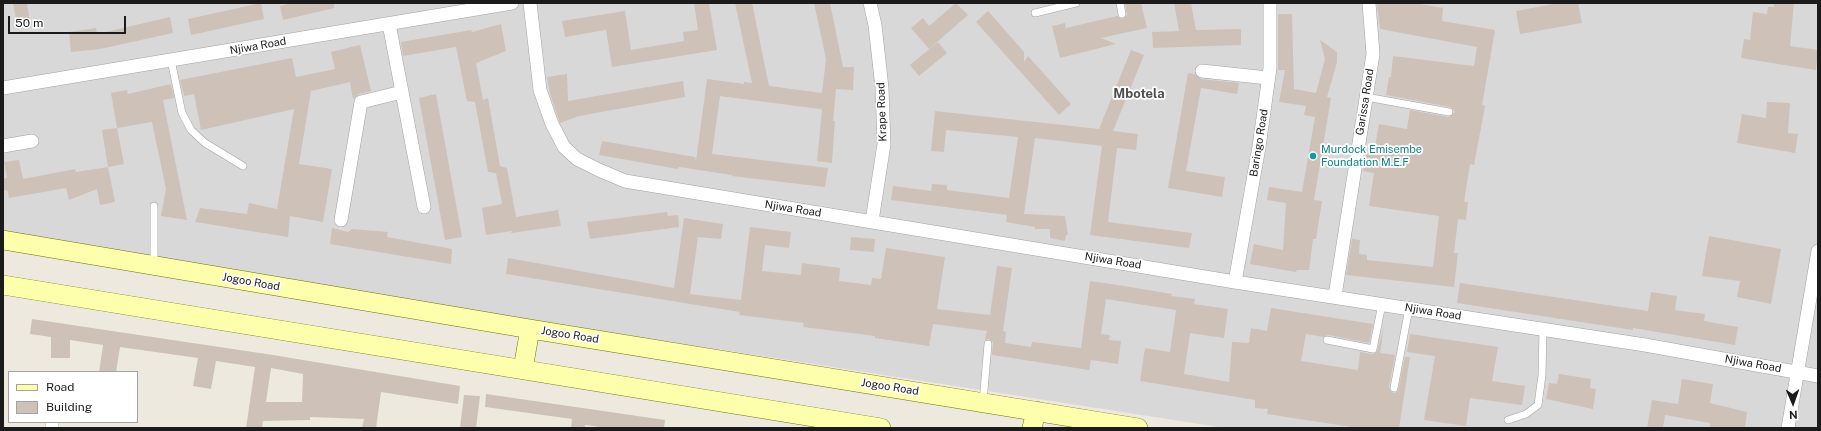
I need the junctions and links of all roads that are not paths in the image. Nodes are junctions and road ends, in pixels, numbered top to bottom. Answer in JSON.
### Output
{"nodes":[{"id":1,"x":512,"y":3,"type":"edge"},
{"id":2,"x":530,"y":3,"type":"edge"},
{"id":3,"x":870,"y":3,"type":"edge"},
{"id":4,"x":1076,"y":3,"type":"edge"},
{"id":5,"x":1120,"y":3,"type":"edge"},
{"id":6,"x":1270,"y":3,"type":"edge"},
{"id":7,"x":1369,"y":3,"type":"edge"},
{"id":8,"x":1035,"y":13,"type":"dead end"},
{"id":9,"x":1122,"y":14,"type":"dead end"},
{"id":10,"x":389,"y":24,"type":"junction"},
{"id":11,"x":171,"y":60,"type":"junction"},
{"id":12,"x":1202,"y":71,"type":"dead end"},
{"id":13,"x":1268,"y":78,"type":"junction"},
{"id":14,"x":3,"y":88,"type":"edge"},
{"id":15,"x":402,"y":92,"type":"junction"},
{"id":16,"x":1366,"y":98,"type":"junction"},
{"id":17,"x":1449,"y":112,"type":"dead end"},
{"id":18,"x":32,"y":141,"type":"dead end"},
{"id":19,"x":3,"y":146,"type":"edge"},
{"id":20,"x":243,"y":166,"type":"dead end"},
{"id":21,"x":154,"y":206,"type":"dead end"},
{"id":22,"x":424,"y":207,"type":"dead end"},
{"id":23,"x":341,"y":220,"type":"dead end"},
{"id":24,"x":872,"y":221,"type":"junction"},
{"id":25,"x":3,"y":240,"type":"edge"},
{"id":26,"x":1818,"y":251,"type":"edge"},
{"id":27,"x":154,"y":265,"type":"junction"},
{"id":28,"x":1236,"y":282,"type":"junction"},
{"id":29,"x":3,"y":285,"type":"edge"},
{"id":30,"x":1335,"y":296,"type":"junction"},
{"id":31,"x":1382,"y":304,"type":"junction"},
{"id":32,"x":1409,"y":308,"type":"junction"},
{"id":33,"x":530,"y":329,"type":"junction"},
{"id":34,"x":1543,"y":330,"type":"junction"},
{"id":35,"x":1327,"y":340,"type":"dead end"},
{"id":36,"x":988,"y":344,"type":"dead end"},
{"id":37,"x":523,"y":369,"type":"junction"},
{"id":38,"x":1797,"y":372,"type":"junction"},
{"id":39,"x":1818,"y":376,"type":"edge"},
{"id":40,"x":1394,"y":388,"type":"dead end"},
{"id":41,"x":983,"y":402,"type":"junction"},
{"id":42,"x":1034,"y":419,"type":"edge"},
{"id":43,"x":1508,"y":420,"type":"dead end"},
{"id":44,"x":881,"y":428,"type":"edge"},
{"id":45,"x":1138,"y":428,"type":"edge"},
{"id":46,"x":1788,"y":428,"type":"edge"}],
"edges":[{"from":1,"to":10,"type":"street","name":"Njiwa Road"},
{"from":2,"to":24,"type":"street","name":"Njiwa Road"},
{"from":3,"to":24,"type":"street","name":"Krape Road"},
{"from":4,"to":8,"type":"lane"},
{"from":5,"to":9,"type":"lane"},
{"from":6,"to":13,"type":"street","name":"Baringo Road"},
{"from":7,"to":16,"type":"street","name":"Garissa Road"},
{"from":10,"to":11,"type":"street","name":"Njiwa Road"},
{"from":10,"to":15,"type":"street"},
{"from":11,"to":14,"type":"street","name":"Njiwa Road"},
{"from":11,"to":20,"type":"lane"},
{"from":12,"to":13,"type":"street"},
{"from":13,"to":28,"type":"street","name":"Baringo Road"},
{"from":15,"to":22,"type":"street"},
{"from":15,"to":23,"type":"street"},
{"from":16,"to":17,"type":"lane"},
{"from":16,"to":30,"type":"street","name":"Garissa Road"},
{"from":18,"to":19,"type":"street"},
{"from":21,"to":27,"type":"lane"},
{"from":24,"to":28,"type":"street","name":"Njiwa Road"},
{"from":25,"to":27,"type":"main road","name":"Jogoo Road"},
{"from":26,"to":38,"type":"street"},
{"from":27,"to":33,"type":"main road","name":"Jogoo Road"},
{"from":28,"to":30,"type":"street","name":"Njiwa Road"},
{"from":29,"to":37,"type":"main road"},
{"from":30,"to":31,"type":"street","name":"Njiwa Road"},
{"from":31,"to":32,"type":"street","name":"Njiwa Road"},
{"from":31,"to":35,"type":"lane"},
{"from":32,"to":34,"type":"street","name":"Njiwa Road"},
{"from":32,"to":40,"type":"lane"},
{"from":33,"to":37,"type":"main road"},
{"from":33,"to":41,"type":"main road","name":"Jogoo Road"},
{"from":34,"to":38,"type":"street","name":"Njiwa Road"},
{"from":34,"to":43,"type":"lane"},
{"from":36,"to":41,"type":"lane"},
{"from":37,"to":44,"type":"main road"},
{"from":38,"to":39,"type":"street","name":"Njiwa Road"},
{"from":38,"to":46,"type":"street"},
{"from":41,"to":42,"type":"main road","name":"Jogoo Road"},
{"from":42,"to":45,"type":"main road","name":"Jogoo Road"}]}
